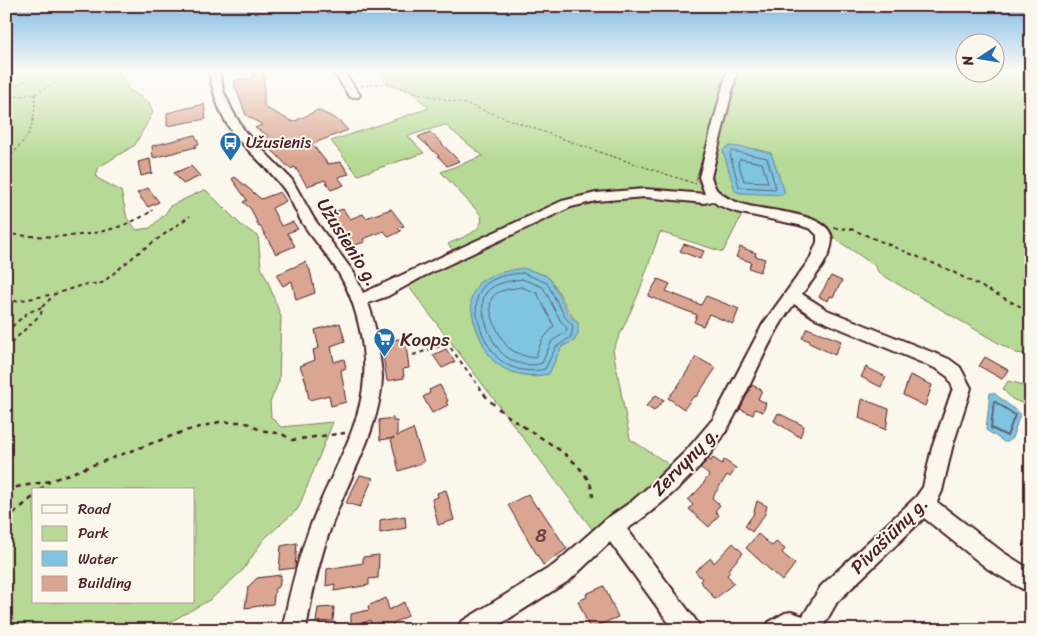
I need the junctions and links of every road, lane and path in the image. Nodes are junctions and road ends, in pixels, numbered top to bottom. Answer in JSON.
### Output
{"nodes":[{"id":1,"x":35,"y":101,"type":"edge"},
{"id":2,"x":222,"y":101,"type":"edge"},
{"id":3,"x":454,"y":101,"type":"edge"},
{"id":4,"x":724,"y":101,"type":"edge"},
{"id":5,"x":6,"y":163,"type":"edge"},
{"id":6,"x":716,"y":194,"type":"junction"},
{"id":7,"x":153,"y":210,"type":"dead end"},
{"id":8,"x":190,"y":216,"type":"dead end"},
{"id":9,"x":821,"y":229,"type":"junction"},
{"id":10,"x":6,"y":234,"type":"edge"},
{"id":11,"x":55,"y":294,"type":"junction"},
{"id":12,"x":792,"y":295,"type":"junction"},
{"id":13,"x":360,"y":300,"type":"junction"},
{"id":14,"x":6,"y":304,"type":"edge"},
{"id":15,"x":42,"y":307,"type":"junction"},
{"id":16,"x":1031,"y":312,"type":"edge"},
{"id":17,"x":6,"y":332,"type":"edge"},
{"id":18,"x":6,"y":348,"type":"edge"},
{"id":19,"x":413,"y":355,"type":"dead end"},
{"id":20,"x":360,"y":431,"type":"junction"},
{"id":21,"x":50,"y":481,"type":"junction"},
{"id":22,"x":42,"y":488,"type":"edge"},
{"id":23,"x":6,"y":489,"type":"edge"},
{"id":24,"x":593,"y":497,"type":"dead end"},
{"id":25,"x":32,"y":498,"type":"edge"},
{"id":26,"x":923,"y":504,"type":"junction"},
{"id":27,"x":6,"y":520,"type":"edge"},
{"id":28,"x":612,"y":527,"type":"junction"},
{"id":29,"x":1031,"y":583,"type":"edge"},
{"id":30,"x":294,"y":630,"type":"edge"},
{"id":31,"x":469,"y":630,"type":"edge"},
{"id":32,"x":689,"y":630,"type":"edge"},
{"id":33,"x":777,"y":630,"type":"edge"}],
"edges":[{"from":1,"to":5,"type":"path"},
{"from":2,"to":13,"type":"street","name":"Užusienio g."},
{"from":3,"to":6,"type":"path"},
{"from":4,"to":6,"type":"street"},
{"from":6,"to":9,"type":"street"},
{"from":6,"to":13,"type":"street"},
{"from":7,"to":10,"type":"path"},
{"from":8,"to":11,"type":"path"},
{"from":9,"to":12,"type":"street","name":"Zervynų g."},
{"from":9,"to":16,"type":"path"},
{"from":11,"to":14,"type":"path"},
{"from":11,"to":15,"type":"path"},
{"from":12,"to":26,"type":"street","name":"Pivašiūnų g."},
{"from":12,"to":28,"type":"street","name":"Zervynų g."},
{"from":13,"to":20,"type":"street","name":"Užusienio g."},
{"from":15,"to":17,"type":"path"},
{"from":15,"to":18,"type":"path"},
{"from":19,"to":24,"type":"path"},
{"from":20,"to":21,"type":"path"},
{"from":20,"to":30,"type":"street","name":"Užusienio g."},
{"from":21,"to":22,"type":"path"},
{"from":21,"to":23,"type":"path"},
{"from":25,"to":27,"type":"path"},
{"from":26,"to":29,"type":"street"},
{"from":26,"to":33,"type":"street","name":"Pivašiūnų g."},
{"from":28,"to":31,"type":"street","name":"Zervynų g."},
{"from":28,"to":32,"type":"street"}]}
